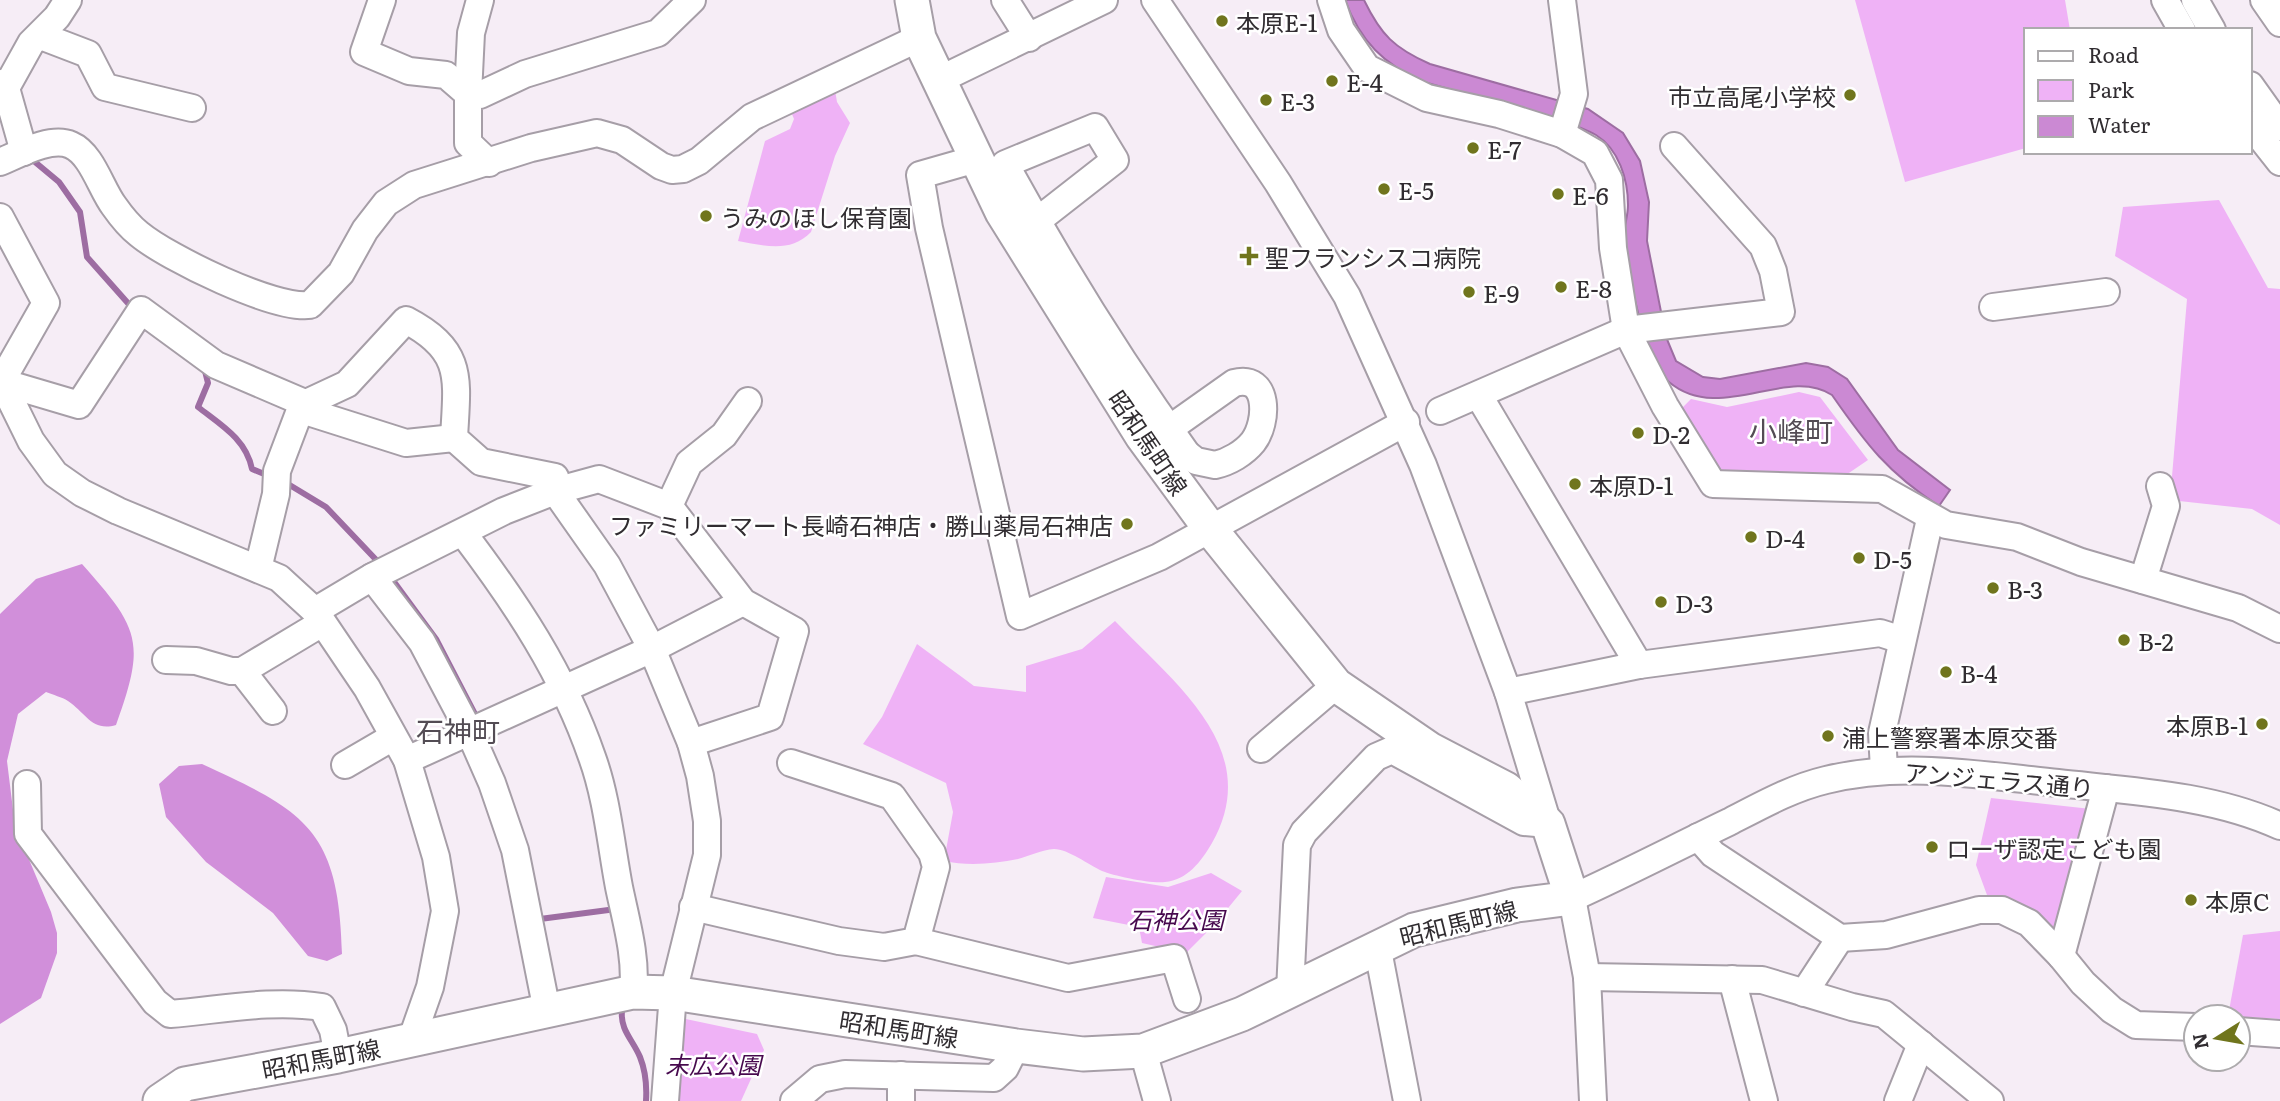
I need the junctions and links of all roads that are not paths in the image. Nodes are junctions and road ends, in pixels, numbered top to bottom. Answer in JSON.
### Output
{"nodes":[{"id":1,"x":68,"y":0,"type":"edge"},
{"id":2,"x":382,"y":0,"type":"edge"},
{"id":3,"x":480,"y":0,"type":"edge"},
{"id":4,"x":692,"y":0,"type":"edge"},
{"id":5,"x":912,"y":0,"type":"edge"},
{"id":6,"x":1005,"y":0,"type":"edge"},
{"id":7,"x":1104,"y":0,"type":"edge"},
{"id":8,"x":1155,"y":0,"type":"edge"},
{"id":9,"x":1331,"y":0,"type":"edge"},
{"id":10,"x":1562,"y":0,"type":"edge"},
{"id":11,"x":2165,"y":0,"type":"edge"},
{"id":12,"x":2264,"y":0,"type":"edge"},
{"id":13,"x":2280,"y":23,"type":"edge"},
{"id":14,"x":2181,"y":28,"type":"edge"},
{"id":15,"x":41,"y":36,"type":"junction"},
{"id":16,"x":919,"y":38,"type":"junction"},
{"id":17,"x":1029,"y":38,"type":"junction"},
{"id":18,"x":939,"y":80,"type":"junction"},
{"id":19,"x":3,"y":86,"type":"edge"},
{"id":20,"x":2252,"y":88,"type":"edge"},
{"id":21,"x":468,"y":94,"type":"junction"},
{"id":22,"x":192,"y":108,"type":"dead end"},
{"id":23,"x":2252,"y":127,"type":"edge"},
{"id":24,"x":2280,"y":127,"type":"edge"},
{"id":25,"x":1563,"y":132,"type":"junction"},
{"id":26,"x":1674,"y":146,"type":"dead end"},
{"id":27,"x":24,"y":152,"type":"junction"},
{"id":28,"x":976,"y":159,"type":"junction"},
{"id":29,"x":0,"y":162,"type":"edge"},
{"id":30,"x":2280,"y":162,"type":"edge"},
{"id":31,"x":489,"y":163,"type":"junction"},
{"id":32,"x":0,"y":217,"type":"edge"},
{"id":33,"x":1037,"y":221,"type":"dead end"},
{"id":34,"x":2106,"y":292,"type":"dead end"},
{"id":35,"x":1993,"y":307,"type":"dead end"},
{"id":36,"x":1634,"y":330,"type":"junction"},
{"id":37,"x":1,"y":380,"type":"edge"},
{"id":38,"x":1479,"y":396,"type":"junction"},
{"id":39,"x":748,"y":401,"type":"dead end"},
{"id":40,"x":302,"y":405,"type":"junction"},
{"id":41,"x":1440,"y":411,"type":"dead end"},
{"id":42,"x":1406,"y":422,"type":"junction"},
{"id":43,"x":1169,"y":429,"type":"junction"},
{"id":44,"x":454,"y":438,"type":"junction"},
{"id":45,"x":1176,"y":461,"type":"junction"},
{"id":46,"x":2160,"y":486,"type":"dead end"},
{"id":47,"x":555,"y":491,"type":"junction"},
{"id":48,"x":669,"y":506,"type":"junction"},
{"id":49,"x":1930,"y":519,"type":"junction"},
{"id":50,"x":1210,"y":530,"type":"junction"},
{"id":51,"x":463,"y":533,"type":"junction"},
{"id":52,"x":258,"y":569,"type":"junction"},
{"id":53,"x":372,"y":577,"type":"junction"},
{"id":54,"x":2143,"y":580,"type":"junction"},
{"id":55,"x":743,"y":601,"type":"junction"},
{"id":56,"x":318,"y":617,"type":"junction"},
{"id":57,"x":2280,"y":629,"type":"edge"},
{"id":58,"x":1902,"y":640,"type":"junction"},
{"id":59,"x":652,"y":649,"type":"junction"},
{"id":60,"x":166,"y":660,"type":"dead end"},
{"id":61,"x":1639,"y":665,"type":"junction"},
{"id":62,"x":242,"y":671,"type":"junction"},
{"id":63,"x":1336,"y":685,"type":"junction"},
{"id":64,"x":565,"y":690,"type":"junction"},
{"id":65,"x":1508,"y":692,"type":"junction"},
{"id":66,"x":274,"y":711,"type":"dead end"},
{"id":67,"x":470,"y":733,"type":"junction"},
{"id":68,"x":393,"y":737,"type":"junction"},
{"id":69,"x":691,"y":743,"type":"junction"},
{"id":70,"x":1261,"y":749,"type":"dead end"},
{"id":71,"x":407,"y":760,"type":"junction"},
{"id":72,"x":792,"y":764,"type":"dead end"},
{"id":73,"x":345,"y":765,"type":"dead end"},
{"id":74,"x":1884,"y":770,"type":"junction"},
{"id":75,"x":27,"y":784,"type":"dead end"},
{"id":76,"x":2106,"y":788,"type":"junction"},
{"id":77,"x":1548,"y":824,"type":"junction"},
{"id":78,"x":2280,"y":826,"type":"edge"},
{"id":79,"x":1698,"y":837,"type":"junction"},
{"id":80,"x":1572,"y":898,"type":"junction"},
{"id":81,"x":693,"y":907,"type":"junction"},
{"id":82,"x":1840,"y":937,"type":"junction"},
{"id":83,"x":916,"y":941,"type":"junction"},
{"id":84,"x":1377,"y":946,"type":"junction"},
{"id":85,"x":2061,"y":956,"type":"junction"},
{"id":86,"x":1587,"y":977,"type":"junction"},
{"id":87,"x":1732,"y":979,"type":"junction"},
{"id":88,"x":1290,"y":991,"type":"junction"},
{"id":89,"x":633,"y":992,"type":"junction"},
{"id":90,"x":673,"y":993,"type":"junction"},
{"id":91,"x":1804,"y":993,"type":"junction"},
{"id":92,"x":1187,"y":999,"type":"dead end"},
{"id":93,"x":547,"y":1011,"type":"junction"},
{"id":94,"x":2182,"y":1027,"type":"edge"},
{"id":95,"x":2252,"y":1032,"type":"edge"},
{"id":96,"x":2280,"y":1034,"type":"edge"},
{"id":97,"x":411,"y":1041,"type":"junction"},
{"id":98,"x":1921,"y":1045,"type":"junction"},
{"id":99,"x":1016,"y":1046,"type":"junction"},
{"id":100,"x":1143,"y":1051,"type":"junction"},
{"id":101,"x":338,"y":1056,"type":"junction"},
{"id":102,"x":901,"y":1088,"type":"edge"},
{"id":103,"x":160,"y":1101,"type":"edge"},
{"id":104,"x":665,"y":1101,"type":"edge"},
{"id":105,"x":794,"y":1101,"type":"edge"},
{"id":106,"x":1157,"y":1101,"type":"edge"},
{"id":107,"x":1407,"y":1101,"type":"edge"},
{"id":108,"x":1593,"y":1101,"type":"edge"},
{"id":109,"x":1765,"y":1101,"type":"edge"},
{"id":110,"x":1898,"y":1101,"type":"edge"},
{"id":111,"x":1990,"y":1101,"type":"edge"}],
"edges":[{"from":1,"to":15,"type":"street"},
{"from":2,"to":21,"type":"street"},
{"from":3,"to":21,"type":"street"},
{"from":4,"to":21,"type":"street"},
{"from":5,"to":16,"type":"main road","name":"昭和馬町線"},
{"from":6,"to":17,"type":"street"},
{"from":7,"to":17,"type":"street"},
{"from":8,"to":42,"type":"street"},
{"from":9,"to":25,"type":"street"},
{"from":10,"to":25,"type":"street"},
{"from":11,"to":14,"type":"street"},
{"from":12,"to":13,"type":"street"},
{"from":15,"to":19,"type":"street"},
{"from":15,"to":22,"type":"street"},
{"from":16,"to":18,"type":"main road","name":"昭和馬町線"},
{"from":16,"to":31,"type":"street"},
{"from":17,"to":18,"type":"street"},
{"from":18,"to":28,"type":"main road","name":"昭和馬町線"},
{"from":19,"to":27,"type":"street"},
{"from":20,"to":24,"type":"street"},
{"from":21,"to":31,"type":"street"},
{"from":23,"to":30,"type":"street"},
{"from":25,"to":36,"type":"street"},
{"from":26,"to":36,"type":"street"},
{"from":27,"to":29,"type":"street"},
{"from":27,"to":31,"type":"street"},
{"from":28,"to":45,"type":"main road","name":"昭和馬町線"},
{"from":28,"to":50,"type":"street"},
{"from":32,"to":37,"type":"street"},
{"from":33,"to":43,"type":"street"},
{"from":34,"to":35,"type":"street"},
{"from":36,"to":38,"type":"street"},
{"from":36,"to":49,"type":"street"},
{"from":37,"to":40,"type":"street"},
{"from":37,"to":52,"type":"street"},
{"from":38,"to":41,"type":"street"},
{"from":38,"to":61,"type":"street"},
{"from":39,"to":48,"type":"street"},
{"from":40,"to":44,"type":"street"},
{"from":40,"to":44,"type":"street"},
{"from":40,"to":52,"type":"street"},
{"from":42,"to":50,"type":"street"},
{"from":42,"to":65,"type":"street"},
{"from":43,"to":45,"type":"street"},
{"from":43,"to":45,"type":"street"},
{"from":44,"to":47,"type":"street"},
{"from":45,"to":50,"type":"main road","name":"昭和馬町線"},
{"from":46,"to":54,"type":"street"},
{"from":47,"to":48,"type":"street"},
{"from":47,"to":51,"type":"street"},
{"from":47,"to":59,"type":"street"},
{"from":48,"to":55,"type":"street"},
{"from":49,"to":54,"type":"street"},
{"from":49,"to":58,"type":"street"},
{"from":50,"to":63,"type":"main road","name":"昭和馬町線"},
{"from":51,"to":53,"type":"street"},
{"from":51,"to":64,"type":"street"},
{"from":52,"to":56,"type":"street"},
{"from":53,"to":56,"type":"street"},
{"from":53,"to":67,"type":"street"},
{"from":54,"to":57,"type":"street"},
{"from":55,"to":59,"type":"street"},
{"from":55,"to":69,"type":"street"},
{"from":56,"to":62,"type":"street"},
{"from":56,"to":68,"type":"street"},
{"from":58,"to":61,"type":"street"},
{"from":58,"to":74,"type":"street"},
{"from":59,"to":64,"type":"street"},
{"from":59,"to":69,"type":"street"},
{"from":60,"to":62,"type":"street"},
{"from":61,"to":65,"type":"street"},
{"from":62,"to":66,"type":"street"},
{"from":63,"to":70,"type":"street"},
{"from":63,"to":77,"type":"main road","name":"昭和馬町線"},
{"from":64,"to":67,"type":"street"},
{"from":64,"to":89,"type":"street"},
{"from":65,"to":77,"type":"street"},
{"from":67,"to":71,"type":"street"},
{"from":67,"to":93,"type":"street"},
{"from":68,"to":71,"type":"street"},
{"from":68,"to":73,"type":"street"},
{"from":69,"to":81,"type":"street"},
{"from":71,"to":97,"type":"street"},
{"from":72,"to":83,"type":"street"},
{"from":74,"to":76,"type":"street","name":"アンジェラス通り"},
{"from":74,"to":79,"type":"street","name":"アンジェラス通り"},
{"from":75,"to":101,"type":"street"},
{"from":76,"to":78,"type":"street","name":"アンジェラス通り"},
{"from":76,"to":85,"type":"street"},
{"from":77,"to":80,"type":"main road"},
{"from":77,"to":88,"type":"street"},
{"from":79,"to":80,"type":"street","name":"アンジェラス通り"},
{"from":79,"to":82,"type":"street"},
{"from":80,"to":84,"type":"main road","name":"昭和馬町線"},
{"from":80,"to":86,"type":"street"},
{"from":81,"to":83,"type":"street"},
{"from":81,"to":90,"type":"street"},
{"from":82,"to":85,"type":"street"},
{"from":82,"to":91,"type":"street"},
{"from":83,"to":92,"type":"street"},
{"from":84,"to":88,"type":"main road","name":"昭和馬町線"},
{"from":84,"to":107,"type":"street"},
{"from":85,"to":94,"type":"street"},
{"from":86,"to":87,"type":"street"},
{"from":86,"to":108,"type":"street"},
{"from":87,"to":91,"type":"street"},
{"from":87,"to":109,"type":"street"},
{"from":88,"to":100,"type":"main road","name":"昭和馬町線"},
{"from":89,"to":90,"type":"main road","name":"昭和馬町線"},
{"from":89,"to":93,"type":"main road","name":"昭和馬町線"},
{"from":90,"to":99,"type":"main road","name":"昭和馬町線"},
{"from":90,"to":104,"type":"street"},
{"from":91,"to":98,"type":"street"},
{"from":93,"to":97,"type":"main road","name":"昭和馬町線"},
{"from":95,"to":96,"type":"street"},
{"from":97,"to":101,"type":"main road","name":"昭和馬町線"},
{"from":98,"to":110,"type":"street"},
{"from":98,"to":111,"type":"street"},
{"from":99,"to":100,"type":"main road","name":"昭和馬町線"},
{"from":99,"to":102,"type":"street"},
{"from":100,"to":106,"type":"street"},
{"from":101,"to":103,"type":"main road","name":"昭和馬町線"},
{"from":102,"to":105,"type":"street"}]}
